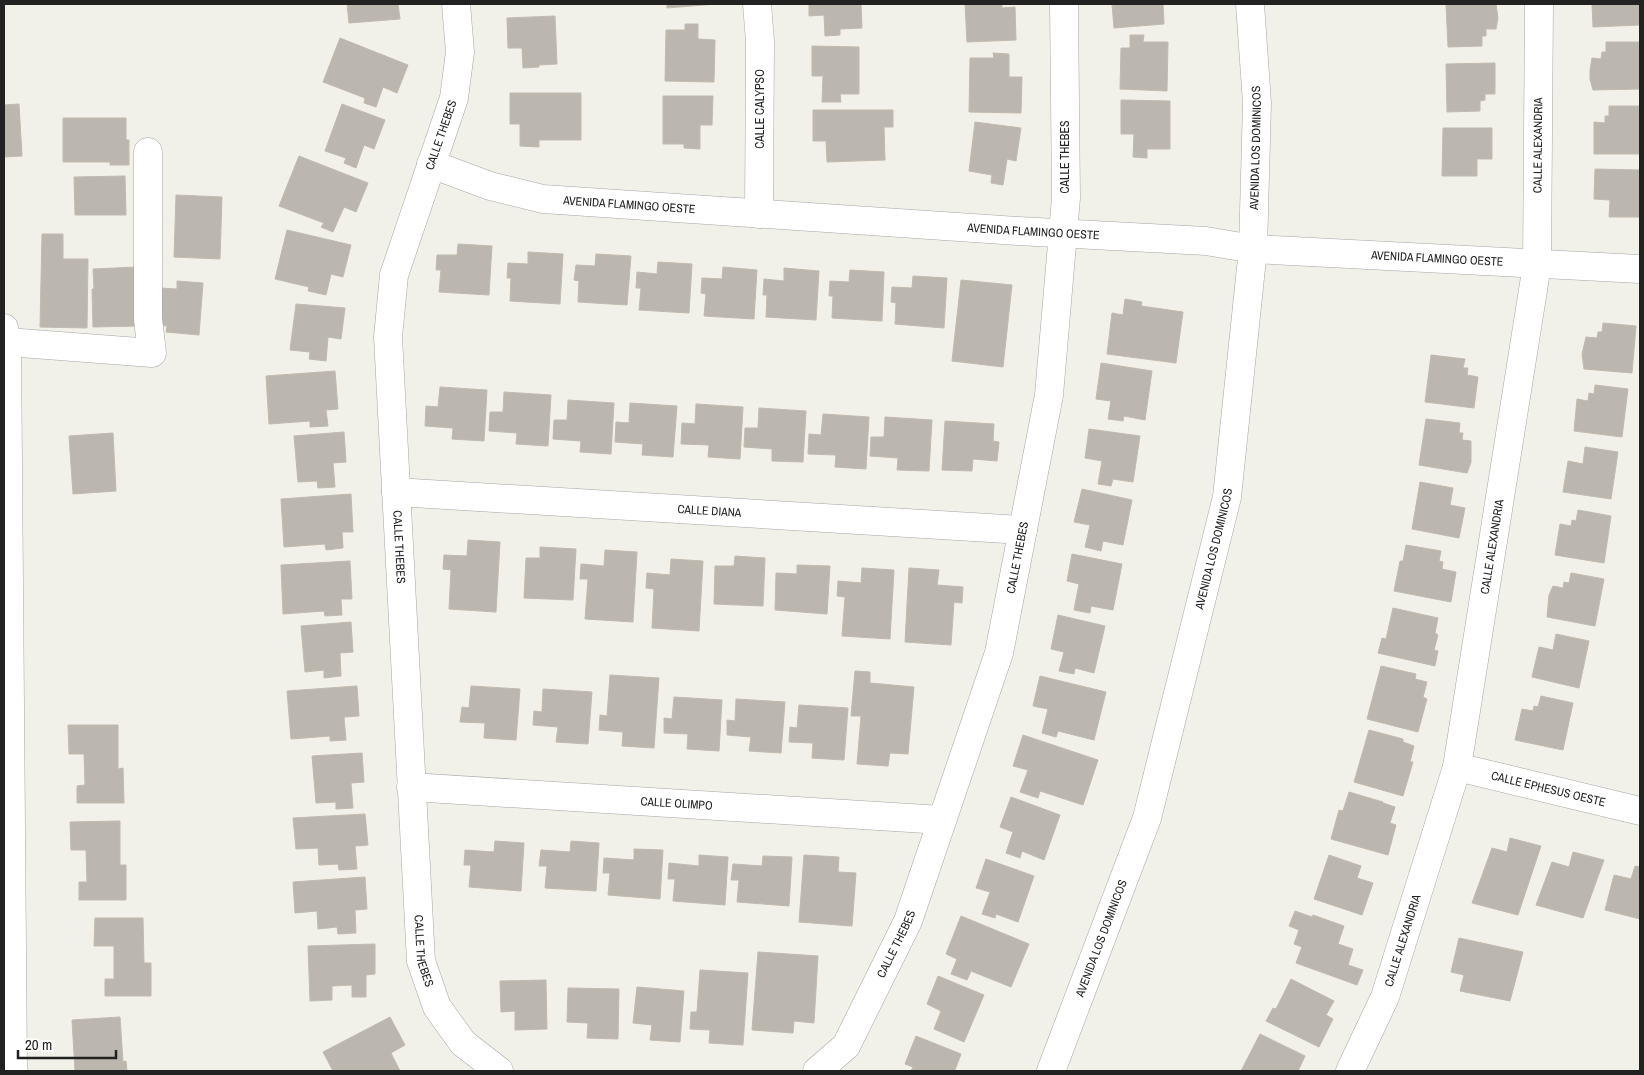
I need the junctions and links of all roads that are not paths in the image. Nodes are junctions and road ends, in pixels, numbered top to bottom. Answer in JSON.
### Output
{"nodes":[{"id":1,"x":456,"y":4,"type":"edge"},
{"id":2,"x":757,"y":4,"type":"edge"},
{"id":3,"x":1064,"y":4,"type":"edge"},
{"id":4,"x":1250,"y":4,"type":"edge"},
{"id":5,"x":1539,"y":4,"type":"edge"},
{"id":6,"x":148,"y":152,"type":"dead end"},
{"id":7,"x":432,"y":164,"type":"junction"},
{"id":8,"x":758,"y":214,"type":"junction"},
{"id":9,"x":1063,"y":233,"type":"junction"},
{"id":10,"x":1254,"y":250,"type":"junction"},
{"id":11,"x":1537,"y":265,"type":"junction"},
{"id":12,"x":1640,"y":269,"type":"edge"},
{"id":13,"x":5,"y":335,"type":"edge"},
{"id":14,"x":396,"y":492,"type":"junction"},
{"id":15,"x":1023,"y":530,"type":"junction"},
{"id":16,"x":7,"y":722,"type":"edge"},
{"id":17,"x":1456,"y":767,"type":"junction"},
{"id":18,"x":412,"y":787,"type":"junction"},
{"id":19,"x":1640,"y":811,"type":"edge"},
{"id":20,"x":942,"y":820,"type":"junction"},
{"id":21,"x":12,"y":1071,"type":"edge"},
{"id":22,"x":499,"y":1071,"type":"edge"},
{"id":23,"x":817,"y":1071,"type":"edge"},
{"id":24,"x":1051,"y":1071,"type":"edge"},
{"id":25,"x":1350,"y":1071,"type":"edge"}],
"edges":[{"from":1,"to":7,"type":"street","name":"CALLE THEBES"},
{"from":2,"to":8,"type":"street","name":"CALLE CALYPSO"},
{"from":3,"to":9,"type":"street","name":"CALLE THEBES"},
{"from":4,"to":10,"type":"street","name":"AVENIDA LOS DOMINICOS"},
{"from":5,"to":11,"type":"street","name":"CALLE ALEXANDRIA"},
{"from":6,"to":13,"type":"street"},
{"from":7,"to":8,"type":"street","name":"AVENIDA FLAMINGO OESTE"},
{"from":7,"to":14,"type":"street","name":"CALLE THEBES"},
{"from":8,"to":9,"type":"street","name":"AVENIDA FLAMINGO OESTE"},
{"from":9,"to":10,"type":"street","name":"AVENIDA FLAMINGO OESTE"},
{"from":9,"to":15,"type":"street","name":"CALLE THEBES"},
{"from":10,"to":11,"type":"street","name":"AVENIDA FLAMINGO OESTE"},
{"from":10,"to":24,"type":"street","name":"AVENIDA LOS DOMINICOS"},
{"from":11,"to":12,"type":"street","name":"AVENIDA FLAMINGO OESTE"},
{"from":11,"to":17,"type":"street","name":"CALLE ALEXANDRIA"},
{"from":13,"to":16,"type":"street"},
{"from":14,"to":15,"type":"street","name":"CALLE DIANA"},
{"from":14,"to":18,"type":"street","name":"CALLE THEBES"},
{"from":15,"to":20,"type":"street","name":"CALLE THEBES"},
{"from":16,"to":21,"type":"street"},
{"from":17,"to":19,"type":"street","name":"CALLE EPHESUS OESTE"},
{"from":17,"to":25,"type":"street","name":"CALLE ALEXANDRIA"},
{"from":18,"to":20,"type":"street","name":"CALLE OLIMPO"},
{"from":18,"to":22,"type":"street","name":"CALLE THEBES"},
{"from":20,"to":23,"type":"street","name":"CALLE THEBES"}]}
